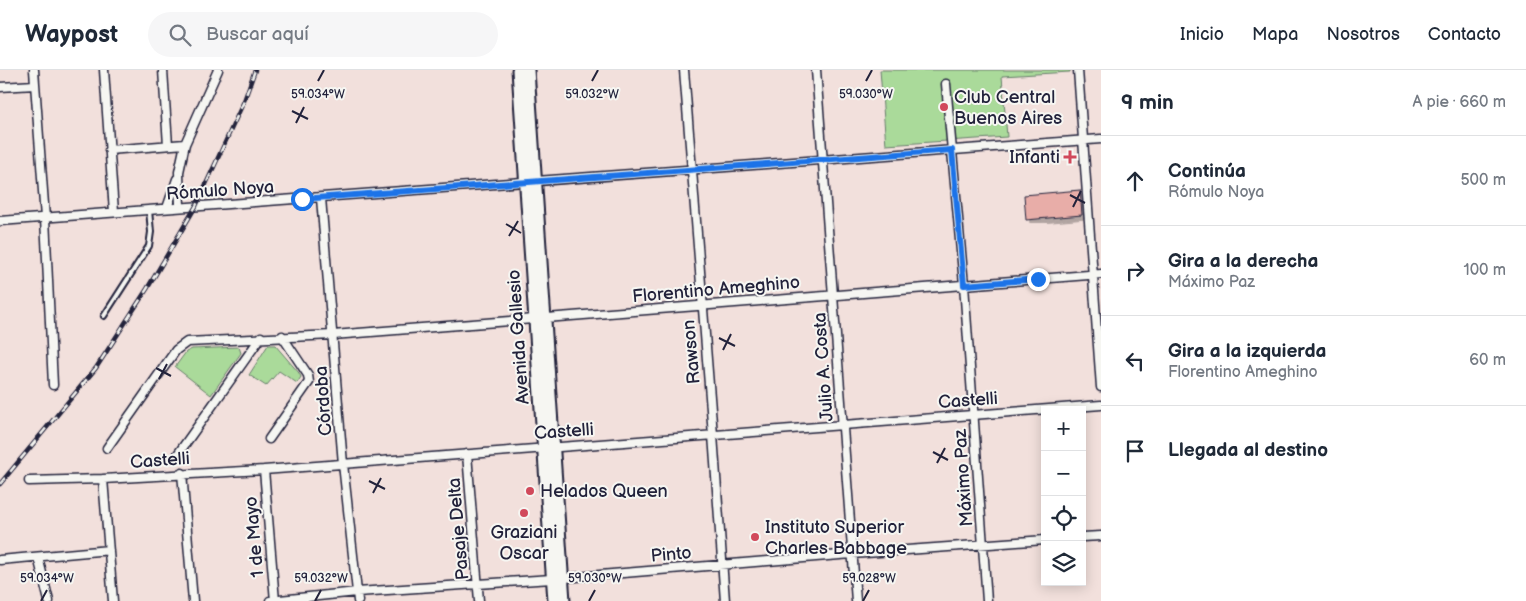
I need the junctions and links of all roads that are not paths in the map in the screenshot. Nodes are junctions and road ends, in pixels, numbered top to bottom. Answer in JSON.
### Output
{"nodes":[{"id":1,"x":34,"y":70,"type":"edge"},
{"id":2,"x":104,"y":70,"type":"edge"},
{"id":3,"x":162,"y":70,"type":"edge"},
{"id":4,"x":218,"y":70,"type":"edge"},
{"id":5,"x":518,"y":70,"type":"edge"},
{"id":6,"x":528,"y":70,"type":"edge"},
{"id":7,"x":684,"y":70,"type":"edge"},
{"id":8,"x":816,"y":70,"type":"edge"},
{"id":9,"x":1078,"y":70,"type":"edge"},
{"id":10,"x":946,"y":84,"type":"dead end"},
{"id":11,"x":35,"y":85,"type":"junction"},
{"id":12,"x":0,"y":87,"type":"edge"},
{"id":13,"x":1083,"y":140,"type":"junction"},
{"id":14,"x":1101,"y":140,"type":"edge"},
{"id":15,"x":185,"y":144,"type":"junction"},
{"id":16,"x":168,"y":145,"type":"junction"},
{"id":17,"x":109,"y":150,"type":"junction"},
{"id":18,"x":952,"y":150,"type":"junction"},
{"id":19,"x":823,"y":160,"type":"junction"},
{"id":20,"x":691,"y":170,"type":"junction"},
{"id":21,"x":179,"y":172,"type":"junction"},
{"id":22,"x":531,"y":182,"type":"junction"},
{"id":23,"x":321,"y":198,"type":"junction"},
{"id":24,"x":180,"y":207,"type":"junction"},
{"id":25,"x":167,"y":208,"type":"junction"},
{"id":26,"x":149,"y":210,"type":"junction"},
{"id":27,"x":114,"y":212,"type":"junction"},
{"id":28,"x":45,"y":218,"type":"junction"},
{"id":29,"x":0,"y":221,"type":"edge"},
{"id":30,"x":1097,"y":275,"type":"edge"},
{"id":31,"x":964,"y":285,"type":"junction"},
{"id":32,"x":833,"y":295,"type":"junction"},
{"id":33,"x":702,"y":306,"type":"junction"},
{"id":34,"x":104,"y":316,"type":"dead end"},
{"id":35,"x":540,"y":318,"type":"junction"},
{"id":36,"x":333,"y":335,"type":"junction"},
{"id":37,"x":282,"y":336,"type":"junction"},
{"id":38,"x":260,"y":338,"type":"junction"},
{"id":39,"x":53,"y":385,"type":"dead end"},
{"id":40,"x":1101,"y":387,"type":"edge"},
{"id":41,"x":1101,"y":405,"type":"edge"},
{"id":42,"x":973,"y":415,"type":"junction"},
{"id":43,"x":843,"y":425,"type":"junction"},
{"id":44,"x":714,"y":435,"type":"junction"},
{"id":45,"x":269,"y":439,"type":"dead end"},
{"id":46,"x":107,"y":448,"type":"dead end"},
{"id":47,"x":548,"y":448,"type":"junction"},
{"id":48,"x":178,"y":454,"type":"dead end"},
{"id":49,"x":467,"y":454,"type":"junction"},
{"id":50,"x":343,"y":464,"type":"junction"},
{"id":51,"x":264,"y":470,"type":"junction"},
{"id":52,"x":182,"y":473,"type":"junction"},
{"id":53,"x":103,"y":479,"type":"junction"},
{"id":54,"x":29,"y":481,"type":"dead end"},
{"id":55,"x":1101,"y":536,"type":"edge"},
{"id":56,"x":1086,"y":537,"type":"edge"},
{"id":57,"x":1041,"y":540,"type":"edge"},
{"id":58,"x":983,"y":544,"type":"junction"},
{"id":59,"x":109,"y":550,"type":"junction"},
{"id":60,"x":852,"y":554,"type":"junction"},
{"id":61,"x":38,"y":557,"type":"junction"},
{"id":62,"x":0,"y":560,"type":"edge"},
{"id":63,"x":722,"y":565,"type":"junction"},
{"id":64,"x":557,"y":579,"type":"junction"},
{"id":65,"x":478,"y":584,"type":"junction"},
{"id":66,"x":357,"y":592,"type":"junction"},
{"id":67,"x":49,"y":601,"type":"edge"},
{"id":68,"x":113,"y":601,"type":"edge"},
{"id":69,"x":193,"y":601,"type":"edge"},
{"id":70,"x":270,"y":601,"type":"edge"},
{"id":71,"x":275,"y":601,"type":"edge"},
{"id":72,"x":358,"y":601,"type":"edge"},
{"id":73,"x":479,"y":601,"type":"edge"},
{"id":74,"x":554,"y":601,"type":"edge"},
{"id":75,"x":564,"y":601,"type":"edge"},
{"id":76,"x":725,"y":601,"type":"edge"},
{"id":77,"x":856,"y":601,"type":"edge"},
{"id":78,"x":987,"y":601,"type":"edge"}],
"edges":[{"from":1,"to":11,"type":"street"},
{"from":2,"to":17,"type":"street"},
{"from":3,"to":16,"type":"street"},
{"from":4,"to":15,"type":"street"},
{"from":5,"to":22,"type":"main road","name":"Avenida Gallesio"},
{"from":6,"to":22,"type":"main road","name":"Avenida Gallesio"},
{"from":7,"to":20,"type":"street","name":"Rawson"},
{"from":8,"to":19,"type":"street","name":"Julio A. Costa"},
{"from":9,"to":13,"type":"street"},
{"from":10,"to":18,"type":"street","name":"Máximo Paz"},
{"from":11,"to":12,"type":"street"},
{"from":11,"to":28,"type":"street"},
{"from":13,"to":14,"type":"street","name":"Rómulo Noya"},
{"from":13,"to":18,"type":"street","name":"Rómulo Noya"},
{"from":13,"to":30,"type":"street"},
{"from":15,"to":16,"type":"street"},
{"from":15,"to":21,"type":"street"},
{"from":16,"to":17,"type":"street"},
{"from":17,"to":27,"type":"street"},
{"from":18,"to":19,"type":"street","name":"Rómulo Noya"},
{"from":18,"to":31,"type":"street","name":"Máximo Paz"},
{"from":19,"to":20,"type":"street","name":"Rómulo Noya"},
{"from":19,"to":32,"type":"street","name":"Julio A. Costa"},
{"from":20,"to":22,"type":"street","name":"Rómulo Noya"},
{"from":20,"to":33,"type":"street","name":"Rawson"},
{"from":21,"to":24,"type":"street"},
{"from":21,"to":25,"type":"street"},
{"from":22,"to":23,"type":"street","name":"Rómulo Noya"},
{"from":22,"to":35,"type":"main road","name":"Avenida Gallesio"},
{"from":23,"to":24,"type":"street","name":"Rómulo Noya"},
{"from":23,"to":36,"type":"street","name":"Córdoba"},
{"from":24,"to":25,"type":"street","name":"Rómulo Noya"},
{"from":25,"to":26,"type":"street","name":"Rómulo Noya"},
{"from":26,"to":27,"type":"street","name":"Rómulo Noya"},
{"from":26,"to":34,"type":"lane"},
{"from":27,"to":28,"type":"street","name":"Rómulo Noya"},
{"from":28,"to":29,"type":"street","name":"Rómulo Noya"},
{"from":28,"to":39,"type":"street"},
{"from":30,"to":31,"type":"street","name":"Florentino Ameghino"},
{"from":30,"to":40,"type":"street"},
{"from":31,"to":32,"type":"street","name":"Florentino Ameghino"},
{"from":31,"to":42,"type":"street","name":"Máximo Paz"},
{"from":32,"to":33,"type":"street","name":"Florentino Ameghino"},
{"from":32,"to":43,"type":"street","name":"Julio A. Costa"},
{"from":33,"to":35,"type":"street","name":"Florentino Ameghino"},
{"from":33,"to":44,"type":"street","name":"Rawson"},
{"from":35,"to":36,"type":"street","name":"Florentino Ameghino"},
{"from":35,"to":47,"type":"main road","name":"Avenida Gallesio"},
{"from":36,"to":37,"type":"street","name":"Florentino Ameghino"},
{"from":36,"to":50,"type":"street","name":"Córdoba"},
{"from":37,"to":38,"type":"street","name":"Florentino Ameghino"},
{"from":37,"to":45,"type":"street"},
{"from":38,"to":46,"type":"street","name":"Florentino Ameghino"},
{"from":38,"to":48,"type":"street"},
{"from":41,"to":42,"type":"street","name":"Castelli"},
{"from":42,"to":43,"type":"street","name":"Castelli"},
{"from":42,"to":58,"type":"street","name":"Máximo Paz"},
{"from":43,"to":44,"type":"street","name":"Castelli"},
{"from":43,"to":60,"type":"street","name":"Julio A. Costa"},
{"from":44,"to":47,"type":"street","name":"Castelli"},
{"from":44,"to":63,"type":"street","name":"Rawson"},
{"from":47,"to":49,"type":"street","name":"Castelli"},
{"from":47,"to":64,"type":"main road","name":"Avenida Gallesio"},
{"from":49,"to":50,"type":"street","name":"Castelli"},
{"from":49,"to":65,"type":"street","name":"Pasaje Delta"},
{"from":50,"to":51,"type":"street","name":"Castelli"},
{"from":50,"to":66,"type":"street","name":"Córdoba"},
{"from":51,"to":52,"type":"street","name":"Castelli"},
{"from":51,"to":71,"type":"street","name":"1 de Mayo"},
{"from":52,"to":53,"type":"street","name":"Castelli"},
{"from":52,"to":69,"type":"street"},
{"from":53,"to":54,"type":"street","name":"Castelli"},
{"from":53,"to":59,"type":"street"},
{"from":55,"to":56,"type":"street"},
{"from":57,"to":58,"type":"street","name":"Pinto"},
{"from":58,"to":60,"type":"street","name":"Pinto"},
{"from":58,"to":78,"type":"street","name":"Máximo Paz"},
{"from":59,"to":61,"type":"street"},
{"from":59,"to":68,"type":"street"},
{"from":60,"to":63,"type":"street","name":"Pinto"},
{"from":60,"to":77,"type":"street","name":"Julio A. Costa"},
{"from":61,"to":62,"type":"street"},
{"from":61,"to":67,"type":"street"},
{"from":63,"to":64,"type":"street","name":"Pinto"},
{"from":63,"to":76,"type":"street","name":"Rawson"},
{"from":64,"to":65,"type":"street","name":"Pinto"},
{"from":64,"to":74,"type":"main road","name":"Avenida Gallesio"},
{"from":64,"to":75,"type":"main road","name":"Avenida Gallesio"},
{"from":65,"to":66,"type":"street","name":"Pinto"},
{"from":65,"to":73,"type":"street","name":"Pasaje Delta"},
{"from":66,"to":71,"type":"street","name":"Pinto"},
{"from":66,"to":72,"type":"street","name":"Córdoba"},
{"from":70,"to":71,"type":"street","name":"Pinto"}]}
